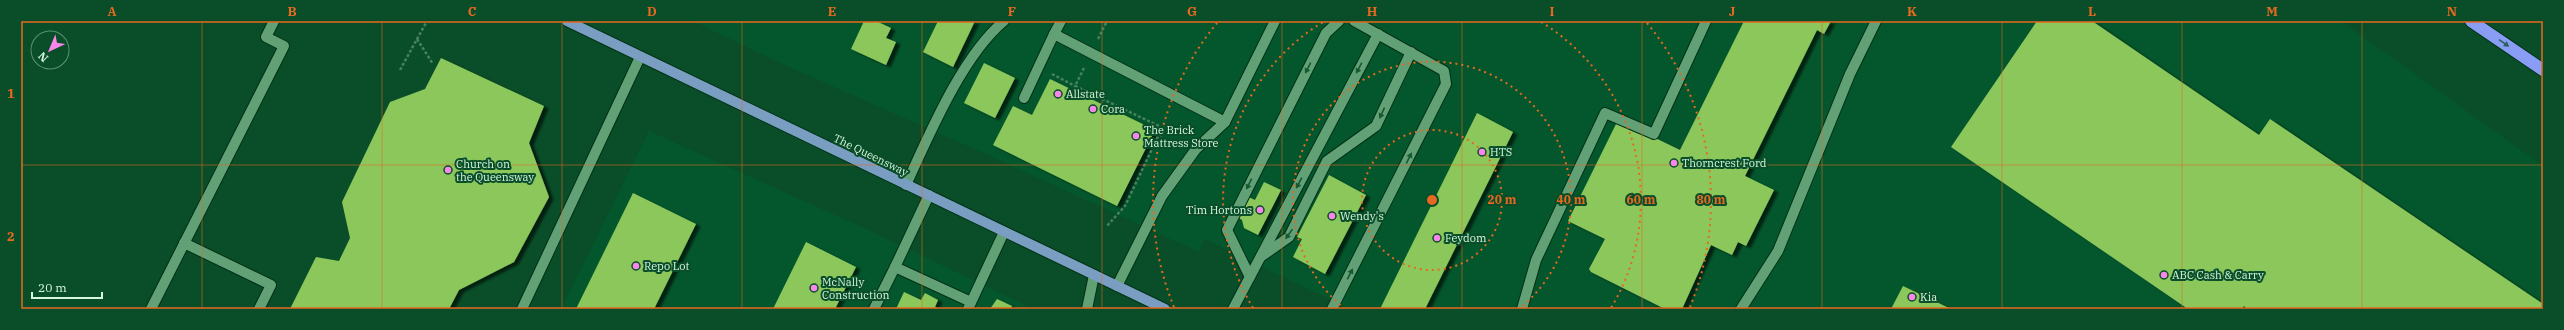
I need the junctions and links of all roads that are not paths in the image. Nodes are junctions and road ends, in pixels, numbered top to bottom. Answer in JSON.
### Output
{"nodes":[{"id":1,"x":274,"y":21,"type":"edge"},
{"id":2,"x":567,"y":21,"type":"edge"},
{"id":3,"x":1004,"y":21,"type":"edge"},
{"id":4,"x":1061,"y":21,"type":"edge"},
{"id":5,"x":1275,"y":21,"type":"edge"},
{"id":6,"x":1339,"y":21,"type":"edge"},
{"id":7,"x":1354,"y":21,"type":"edge"},
{"id":8,"x":1706,"y":21,"type":"edge"},
{"id":9,"x":1876,"y":21,"type":"edge"},
{"id":10,"x":2471,"y":21,"type":"edge"},
{"id":11,"x":1054,"y":34,"type":"junction"},
{"id":12,"x":1378,"y":34,"type":"junction"},
{"id":13,"x":1411,"y":52,"type":"junction"},
{"id":14,"x":640,"y":57,"type":"junction"},
{"id":15,"x":2543,"y":70,"type":"edge"},
{"id":16,"x":1024,"y":98,"type":"dead end"},
{"id":17,"x":1225,"y":122,"type":"junction"},
{"id":18,"x":906,"y":185,"type":"junction"},
{"id":19,"x":929,"y":195,"type":"junction"},
{"id":20,"x":1004,"y":232,"type":"junction"},
{"id":21,"x":184,"y":243,"type":"junction"},
{"id":22,"x":1260,"y":257,"type":"junction"},
{"id":23,"x":895,"y":267,"type":"junction"},
{"id":24,"x":1094,"y":275,"type":"junction"},
{"id":25,"x":1250,"y":277,"type":"junction"},
{"id":26,"x":1117,"y":286,"type":"junction"},
{"id":27,"x":970,"y":305,"type":"edge"},
{"id":28,"x":151,"y":309,"type":"edge"},
{"id":29,"x":259,"y":309,"type":"edge"},
{"id":30,"x":522,"y":309,"type":"edge"},
{"id":31,"x":874,"y":309,"type":"edge"},
{"id":32,"x":1087,"y":309,"type":"edge"},
{"id":33,"x":1165,"y":309,"type":"edge"},
{"id":34,"x":1233,"y":309,"type":"edge"},
{"id":35,"x":1332,"y":309,"type":"edge"},
{"id":36,"x":1522,"y":309,"type":"edge"},
{"id":37,"x":1741,"y":309,"type":"edge"}],
"edges":[{"from":1,"to":21,"type":"lane"},
{"from":2,"to":14,"type":"main road","name":"The Queensway"},
{"from":3,"to":18,"type":"lane"},
{"from":4,"to":11,"type":"lane"},
{"from":5,"to":17,"type":"lane"},
{"from":6,"to":25,"type":"lane","one_way":true},
{"from":7,"to":12,"type":"lane"},
{"from":8,"to":36,"type":"lane"},
{"from":9,"to":37,"type":"lane"},
{"from":10,"to":15,"type":"highway","one_way":true},
{"from":11,"to":16,"type":"lane"},
{"from":11,"to":17,"type":"lane"},
{"from":12,"to":13,"type":"lane"},
{"from":12,"to":22,"type":"lane","one_way":true},
{"from":13,"to":22,"type":"lane","one_way":true},
{"from":35,"to":13,"type":"lane","one_way":true},
{"from":14,"to":18,"type":"main road","name":"The Queensway"},
{"from":14,"to":30,"type":"lane"},
{"from":17,"to":26,"type":"lane"},
{"from":18,"to":19,"type":"main road","name":"The Queensway"},
{"from":19,"to":20,"type":"main road","name":"The Queensway"},
{"from":19,"to":23,"type":"lane"},
{"from":20,"to":24,"type":"main road","name":"The Queensway"},
{"from":20,"to":27,"type":"lane"},
{"from":21,"to":28,"type":"lane"},
{"from":21,"to":29,"type":"lane"},
{"from":22,"to":25,"type":"lane"},
{"from":23,"to":27,"type":"lane"},
{"from":23,"to":31,"type":"lane"},
{"from":24,"to":26,"type":"main road","name":"The Queensway"},
{"from":24,"to":32,"type":"lane"},
{"from":25,"to":34,"type":"lane"},
{"from":26,"to":33,"type":"main road","name":"The Queensway"}]}
